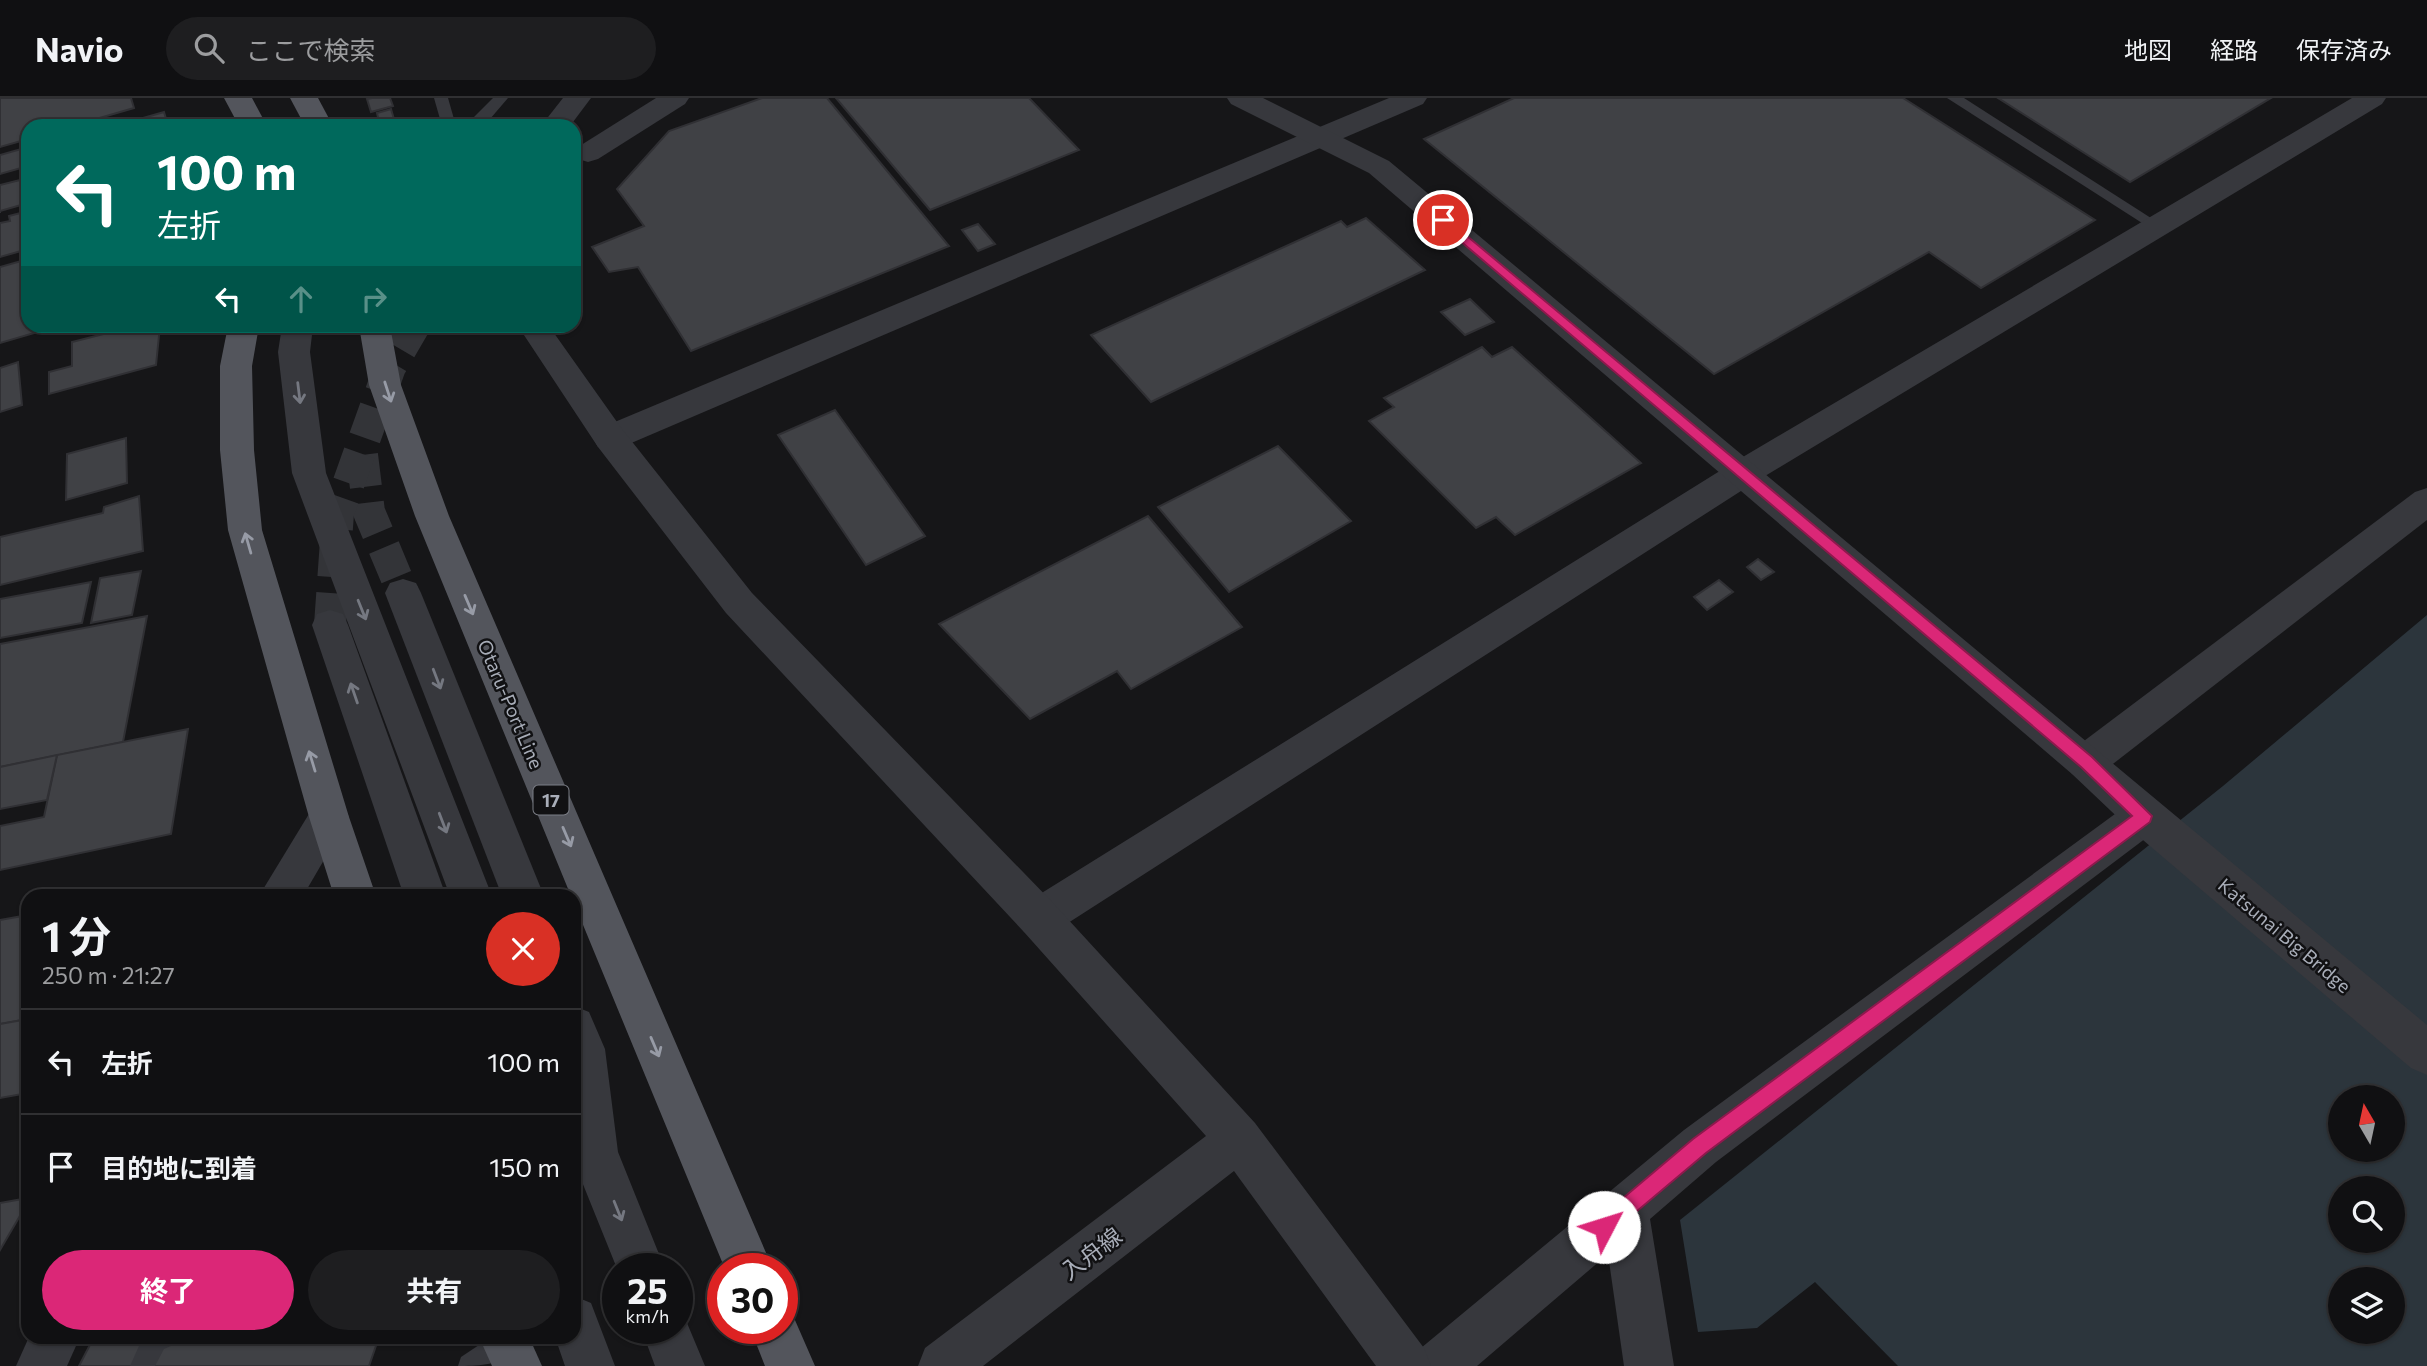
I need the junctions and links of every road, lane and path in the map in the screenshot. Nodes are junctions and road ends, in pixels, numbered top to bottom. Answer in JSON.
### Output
{"nodes":[{"id":1,"x":239,"y":98,"type":"edge"},
{"id":2,"x":304,"y":98,"type":"edge"},
{"id":3,"x":441,"y":98,"type":"edge"},
{"id":4,"x":501,"y":98,"type":"edge"},
{"id":5,"x":577,"y":98,"type":"edge"},
{"id":6,"x":675,"y":98,"type":"edge"},
{"id":7,"x":1241,"y":98,"type":"edge"},
{"id":8,"x":1413,"y":98,"type":"edge"},
{"id":9,"x":1954,"y":98,"type":"edge"},
{"id":10,"x":2372,"y":98,"type":"edge"},
{"id":11,"x":250,"y":119,"type":"edge"},
{"id":12,"x":315,"y":119,"type":"edge"},
{"id":13,"x":447,"y":119,"type":"edge"},
{"id":14,"x":483,"y":119,"type":"edge"},
{"id":15,"x":560,"y":119,"type":"edge"},
{"id":16,"x":1324,"y":137,"type":"junction"},
{"id":17,"x":588,"y":153,"type":"dead end"},
{"id":18,"x":2158,"y":227,"type":"junction"},
{"id":19,"x":242,"y":333,"type":"edge"},
{"id":20,"x":296,"y":333,"type":"edge"},
{"id":21,"x":375,"y":333,"type":"edge"},
{"id":22,"x":538,"y":333,"type":"edge"},
{"id":23,"x":610,"y":438,"type":"junction"},
{"id":24,"x":1743,"y":472,"type":"junction"},
{"id":25,"x":2427,"y":501,"type":"edge"},
{"id":26,"x":403,"y":593,"type":"tunnel mouth"},
{"id":27,"x":330,"y":625,"type":"tunnel mouth"},
{"id":28,"x":2087,"y":762,"type":"junction"},
{"id":29,"x":2144,"y":816,"type":"junction"},
{"id":30,"x":329,"y":817,"type":"junction"},
{"id":31,"x":284,"y":889,"type":"edge"},
{"id":32,"x":353,"y":889,"type":"edge"},
{"id":33,"x":423,"y":889,"type":"edge"},
{"id":34,"x":468,"y":889,"type":"edge"},
{"id":35,"x":520,"y":889,"type":"edge"},
{"id":36,"x":1039,"y":918,"type":"junction"},
{"id":37,"x":581,"y":1044,"type":"edge"},
{"id":38,"x":2427,"y":1053,"type":"edge"},
{"id":39,"x":585,"y":1138,"type":"edge"},
{"id":40,"x":1239,"y":1139,"type":"junction"},
{"id":41,"x":1625,"y":1209,"type":"junction"},
{"id":42,"x":634,"y":1253,"type":"edge"},
{"id":43,"x":741,"y":1253,"type":"edge"},
{"id":44,"x":581,"y":1340,"type":"edge"},
{"id":45,"x":52,"y":1344,"type":"edge"},
{"id":46,"x":153,"y":1344,"type":"edge"},
{"id":47,"x":671,"y":1344,"type":"edge"},
{"id":48,"x":781,"y":1344,"type":"edge"},
{"id":49,"x":41,"y":1366,"type":"edge"},
{"id":50,"x":142,"y":1366,"type":"edge"},
{"id":51,"x":590,"y":1366,"type":"edge"},
{"id":52,"x":680,"y":1366,"type":"edge"},
{"id":53,"x":790,"y":1366,"type":"edge"},
{"id":54,"x":943,"y":1366,"type":"edge"},
{"id":55,"x":1406,"y":1366,"type":"edge"},
{"id":56,"x":1439,"y":1366,"type":"edge"},
{"id":57,"x":1649,"y":1366,"type":"edge"}],
"edges":[{"from":1,"to":11,"type":"main road"},
{"from":2,"to":12,"type":"main road"},
{"from":3,"to":13,"type":"lane"},
{"from":4,"to":14,"type":"lane"},
{"from":5,"to":15,"type":"street"},
{"from":6,"to":17,"type":"street"},
{"from":7,"to":16,"type":"street","name":"Katsunai Big Bridge"},
{"from":8,"to":16,"type":"street"},
{"from":9,"to":18,"type":"lane"},
{"from":10,"to":18,"type":"street"},
{"from":16,"to":23,"type":"street"},
{"from":16,"to":24,"type":"street","name":"Katsunai Big Bridge"},
{"from":18,"to":24,"type":"street"},
{"from":30,"to":19,"type":"main road","one_way":true},
{"from":20,"to":34,"type":"street","one_way":true},
{"from":21,"to":43,"type":"main road","name":"Otaru-Port Line","number":"17","one_way":true},
{"from":22,"to":23,"type":"street"},
{"from":23,"to":36,"type":"street"},
{"from":24,"to":28,"type":"street","name":"Katsunai Big Bridge"},
{"from":24,"to":36,"type":"street"},
{"from":25,"to":28,"type":"street"},
{"from":26,"to":35,"type":"street","one_way":true},
{"from":33,"to":27,"type":"street","one_way":true},
{"from":28,"to":29,"type":"street","name":"Katsunai Big Bridge"},
{"from":29,"to":38,"type":"street","name":"Katsunai Big Bridge"},
{"from":29,"to":41,"type":"street"},
{"from":30,"to":31,"type":"street"},
{"from":30,"to":32,"type":"main road"},
{"from":36,"to":40,"type":"street"},
{"from":37,"to":39,"type":"street"},
{"from":39,"to":42,"type":"street","one_way":true},
{"from":40,"to":54,"type":"street","name":"入舟線"},
{"from":40,"to":55,"type":"street"},
{"from":41,"to":56,"type":"street"},
{"from":41,"to":57,"type":"street"},
{"from":44,"to":51,"type":"street"},
{"from":45,"to":49,"type":"street"},
{"from":46,"to":50,"type":"lane"},
{"from":47,"to":52,"type":"street"},
{"from":48,"to":53,"type":"main road"}]}
